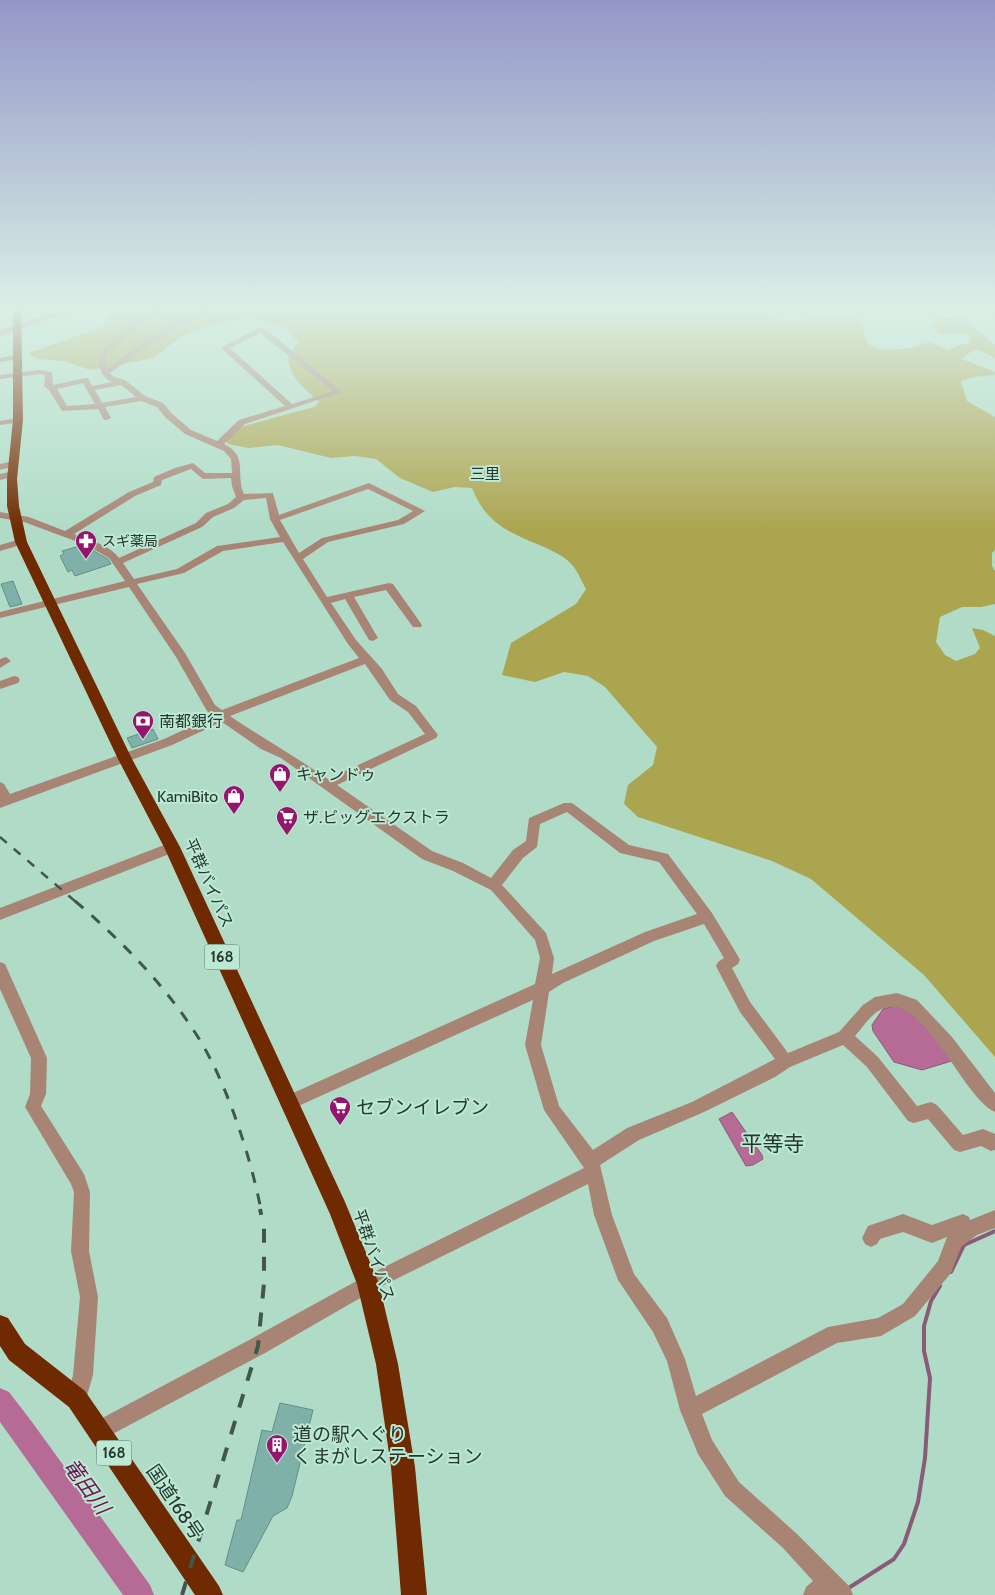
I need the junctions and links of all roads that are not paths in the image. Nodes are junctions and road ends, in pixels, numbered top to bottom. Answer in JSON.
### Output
{"nodes":[{"id":1,"x":10,"y":380,"type":"edge"},
{"id":2,"x":48,"y":380,"type":"edge"},
{"id":3,"x":83,"y":380,"type":"edge"},
{"id":4,"x":85,"y":380,"type":"edge"},
{"id":5,"x":116,"y":380,"type":"edge"},
{"id":6,"x":262,"y":380,"type":"edge"},
{"id":7,"x":324,"y":380,"type":"edge"},
{"id":8,"x":122,"y":382,"type":"junction"},
{"id":9,"x":52,"y":388,"type":"junction"},
{"id":10,"x":90,"y":389,"type":"junction"},
{"id":11,"x":142,"y":398,"type":"junction"},
{"id":12,"x":100,"y":406,"type":"junction"},
{"id":13,"x":291,"y":407,"type":"junction"},
{"id":14,"x":107,"y":418,"type":"dead end"},
{"id":15,"x":18,"y":420,"type":"junction"},
{"id":16,"x":0,"y":423,"type":"edge"},
{"id":17,"x":218,"y":445,"type":"junction"},
{"id":18,"x":6,"y":471,"type":"edge"},
{"id":19,"x":237,"y":475,"type":"junction"},
{"id":20,"x":241,"y":497,"type":"junction"},
{"id":21,"x":8,"y":516,"type":"edge"},
{"id":22,"x":274,"y":519,"type":"junction"},
{"id":23,"x":66,"y":535,"type":"junction"},
{"id":24,"x":286,"y":539,"type":"junction"},
{"id":25,"x":21,"y":542,"type":"junction"},
{"id":26,"x":0,"y":548,"type":"edge"},
{"id":27,"x":298,"y":558,"type":"junction"},
{"id":28,"x":118,"y":562,"type":"junction"},
{"id":29,"x":133,"y":584,"type":"junction"},
{"id":30,"x":348,"y":596,"type":"junction"},
{"id":31,"x":325,"y":601,"type":"junction"},
{"id":32,"x":51,"y":602,"type":"junction"},
{"id":33,"x":0,"y":616,"type":"edge"},
{"id":34,"x":417,"y":625,"type":"dead end"},
{"id":35,"x":373,"y":638,"type":"dead end"},
{"id":36,"x":366,"y":659,"type":"junction"},
{"id":37,"x":14,"y":680,"type":"dead end"},
{"id":38,"x":0,"y":685,"type":"edge"},
{"id":39,"x":222,"y":717,"type":"junction"},
{"id":40,"x":125,"y":758,"type":"junction"},
{"id":41,"x":327,"y":785,"type":"junction"},
{"id":42,"x":0,"y":787,"type":"edge"},
{"id":43,"x":3,"y":801,"type":"edge"},
{"id":44,"x":172,"y":847,"type":"junction"},
{"id":45,"x":494,"y":886,"type":"junction"},
{"id":46,"x":0,"y":914,"type":"edge"},
{"id":47,"x":707,"y":917,"type":"junction"},
{"id":48,"x":0,"y":968,"type":"edge"},
{"id":49,"x":543,"y":988,"type":"junction"},
{"id":50,"x":844,"y":1036,"type":"junction"},
{"id":51,"x":784,"y":1062,"type":"junction"},
{"id":52,"x":288,"y":1103,"type":"junction"},
{"id":53,"x":995,"y":1104,"type":"edge"},
{"id":54,"x":995,"y":1142,"type":"edge"},
{"id":55,"x":592,"y":1166,"type":"junction"},
{"id":56,"x":995,"y":1219,"type":"edge"},
{"id":57,"x":963,"y":1223,"type":"dead end"},
{"id":58,"x":871,"y":1238,"type":"dead end"},
{"id":59,"x":368,"y":1284,"type":"junction"},
{"id":60,"x":0,"y":1326,"type":"edge"},
{"id":61,"x":77,"y":1399,"type":"junction"},
{"id":62,"x":690,"y":1410,"type":"junction"},
{"id":63,"x":98,"y":1430,"type":"junction"},
{"id":64,"x":829,"y":1589,"type":"edge"},
{"id":65,"x":210,"y":1595,"type":"edge"},
{"id":66,"x":414,"y":1595,"type":"edge"}],
"edges":[{"from":1,"to":15,"type":"highway","name":"平群バイパス","number":"168"},
{"from":2,"to":9,"type":"street"},
{"from":3,"to":9,"type":"street"},
{"from":4,"to":10,"type":"street"},
{"from":5,"to":8,"type":"street"},
{"from":6,"to":13,"type":"street"},
{"from":7,"to":13,"type":"street"},
{"from":8,"to":10,"type":"street"},
{"from":8,"to":11,"type":"street"},
{"from":9,"to":12,"type":"street"},
{"from":10,"to":12,"type":"street"},
{"from":11,"to":12,"type":"street"},
{"from":11,"to":17,"type":"street"},
{"from":12,"to":14,"type":"street"},
{"from":13,"to":17,"type":"street"},
{"from":15,"to":16,"type":"street"},
{"from":15,"to":18,"type":"highway","name":"平群バイパス","number":"168"},
{"from":17,"to":19,"type":"street"},
{"from":18,"to":21,"type":"highway","name":"平群バイパス","number":"168"},
{"from":19,"to":20,"type":"street"},
{"from":19,"to":23,"type":"street"},
{"from":20,"to":22,"type":"street"},
{"from":20,"to":28,"type":"street"},
{"from":21,"to":23,"type":"street"},
{"from":21,"to":25,"type":"highway","name":"平群バイパス","number":"168"},
{"from":22,"to":24,"type":"street"},
{"from":22,"to":27,"type":"street"},
{"from":23,"to":28,"type":"street"},
{"from":24,"to":27,"type":"street"},
{"from":24,"to":29,"type":"street"},
{"from":25,"to":26,"type":"street"},
{"from":25,"to":32,"type":"highway","name":"平群バイパス","number":"168"},
{"from":27,"to":31,"type":"street"},
{"from":28,"to":29,"type":"street"},
{"from":29,"to":32,"type":"street"},
{"from":29,"to":39,"type":"street"},
{"from":30,"to":31,"type":"street"},
{"from":30,"to":34,"type":"street"},
{"from":30,"to":35,"type":"street"},
{"from":31,"to":36,"type":"street"},
{"from":32,"to":33,"type":"street"},
{"from":32,"to":40,"type":"highway","name":"平群バイパス","number":"168"},
{"from":36,"to":39,"type":"street"},
{"from":36,"to":41,"type":"street"},
{"from":37,"to":38,"type":"street"},
{"from":39,"to":40,"type":"street"},
{"from":39,"to":41,"type":"street"},
{"from":40,"to":43,"type":"street"},
{"from":40,"to":44,"type":"highway","name":"平群バイパス","number":"168"},
{"from":41,"to":45,"type":"street"},
{"from":42,"to":43,"type":"street"},
{"from":44,"to":46,"type":"street"},
{"from":44,"to":52,"type":"highway","name":"平群バイパス","number":"168"},
{"from":45,"to":47,"type":"street"},
{"from":45,"to":49,"type":"street"},
{"from":47,"to":49,"type":"street"},
{"from":47,"to":51,"type":"street"},
{"from":48,"to":61,"type":"street"},
{"from":49,"to":52,"type":"street"},
{"from":49,"to":55,"type":"street"},
{"from":50,"to":51,"type":"street"},
{"from":50,"to":53,"type":"street"},
{"from":50,"to":54,"type":"street"},
{"from":51,"to":55,"type":"street"},
{"from":52,"to":59,"type":"highway","name":"平群バイパス","number":"168"},
{"from":55,"to":59,"type":"street"},
{"from":55,"to":62,"type":"street"},
{"from":56,"to":62,"type":"street"},
{"from":57,"to":58,"type":"street"},
{"from":59,"to":63,"type":"street"},
{"from":59,"to":66,"type":"highway","name":"平群バイパス","number":"168"},
{"from":60,"to":61,"type":"highway","name":"国道168号","number":"168"},
{"from":61,"to":63,"type":"highway","name":"国道168号","number":"168"},
{"from":62,"to":64,"type":"street"},
{"from":63,"to":65,"type":"highway","name":"国道168号","number":"168"}]}
